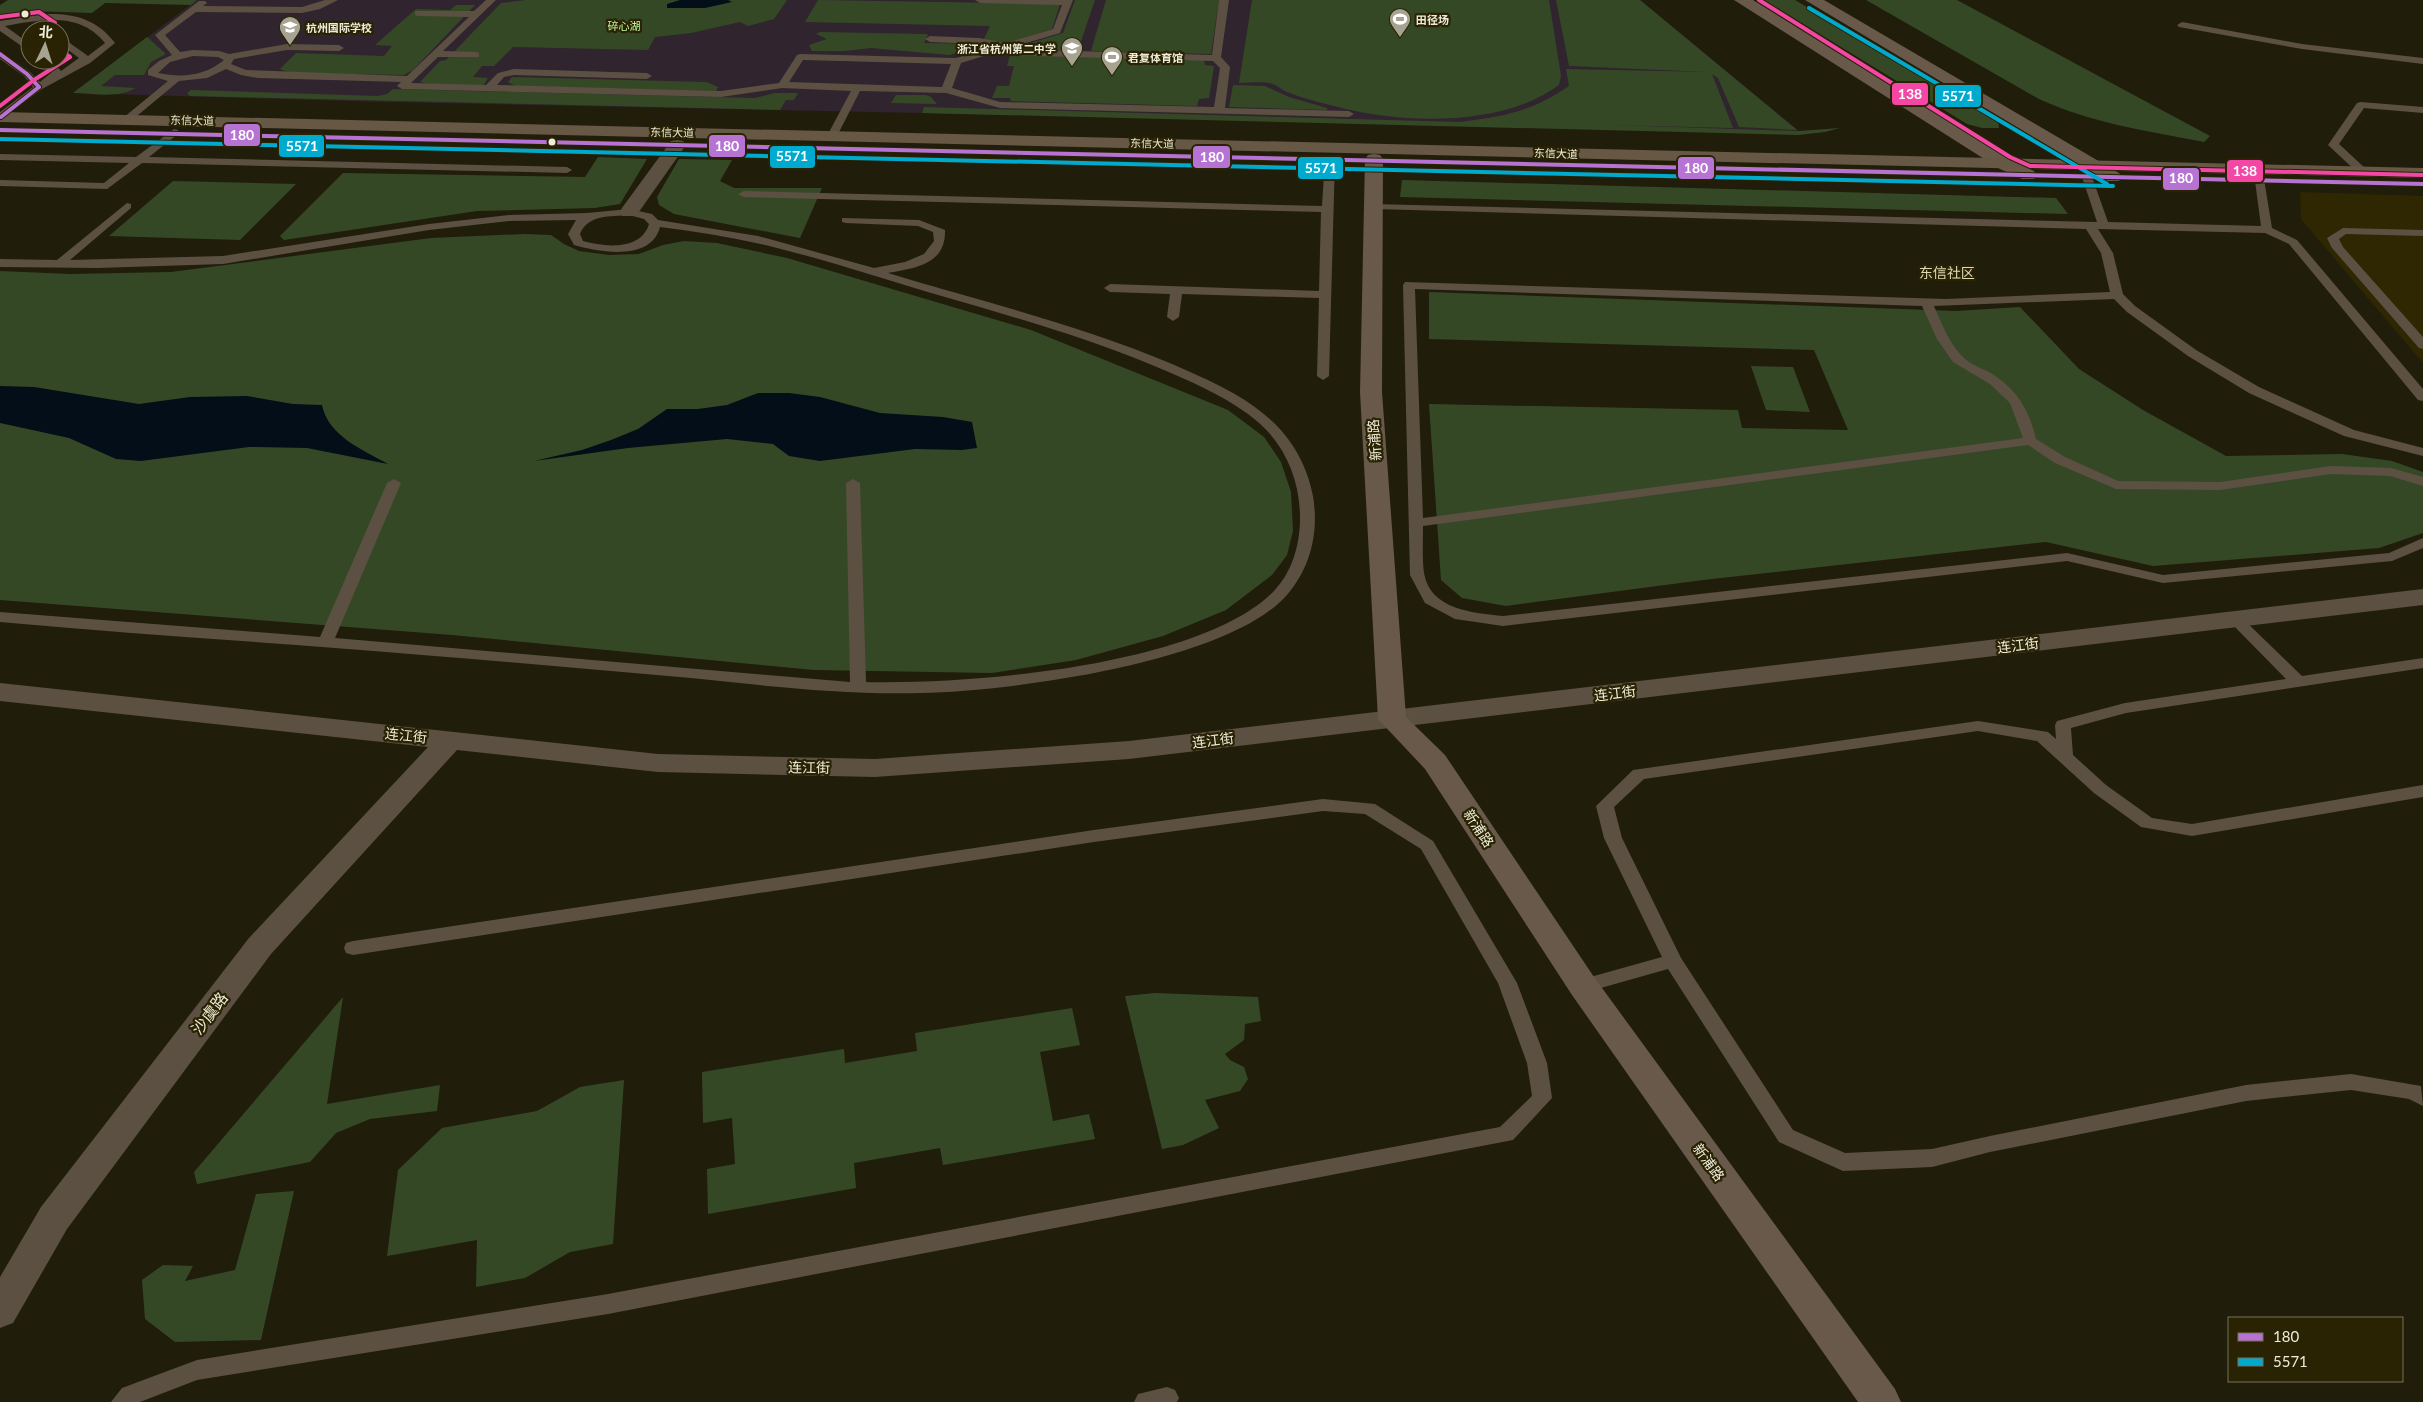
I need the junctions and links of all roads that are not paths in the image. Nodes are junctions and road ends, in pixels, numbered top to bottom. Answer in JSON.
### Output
{"nodes":[{"id":1,"x":206,"y":0,"type":"edge"},
{"id":2,"x":333,"y":0,"type":"edge"},
{"id":3,"x":491,"y":0,"type":"edge"},
{"id":4,"x":980,"y":0,"type":"edge"},
{"id":5,"x":1224,"y":0,"type":"edge"},
{"id":6,"x":1742,"y":0,"type":"edge"},
{"id":7,"x":1813,"y":0,"type":"edge"},
{"id":8,"x":1068,"y":1,"type":"edge"},
{"id":9,"x":194,"y":9,"type":"junction"},
{"id":10,"x":418,"y":13,"type":"dead end"},
{"id":11,"x":476,"y":14,"type":"junction"},
{"id":12,"x":20,"y":23,"type":"edge"},
{"id":13,"x":2182,"y":25,"type":"dead end"},
{"id":14,"x":0,"y":26,"type":"edge"},
{"id":15,"x":326,"y":36,"type":"dead end"},
{"id":16,"x":930,"y":39,"type":"dead end"},
{"id":17,"x":20,"y":41,"type":"edge"},
{"id":18,"x":70,"y":46,"type":"edge"},
{"id":19,"x":1006,"y":46,"type":"junction"},
{"id":20,"x":314,"y":48,"type":"junction"},
{"id":21,"x":339,"y":48,"type":"dead end"},
{"id":22,"x":987,"y":52,"type":"junction"},
{"id":23,"x":0,"y":54,"type":"edge"},
{"id":24,"x":435,"y":54,"type":"junction"},
{"id":25,"x":177,"y":55,"type":"junction"},
{"id":26,"x":476,"y":55,"type":"dead end"},
{"id":27,"x":1216,"y":58,"type":"junction"},
{"id":28,"x":227,"y":61,"type":"junction"},
{"id":29,"x":957,"y":61,"type":"junction"},
{"id":30,"x":2423,"y":61,"type":"edge"},
{"id":31,"x":70,"y":68,"type":"edge"},
{"id":32,"x":56,"y":70,"type":"edge"},
{"id":33,"x":67,"y":70,"type":"edge"},
{"id":34,"x":648,"y":76,"type":"dead end"},
{"id":35,"x":176,"y":79,"type":"junction"},
{"id":36,"x":410,"y":79,"type":"junction"},
{"id":37,"x":782,"y":85,"type":"junction"},
{"id":38,"x":39,"y":88,"type":"junction"},
{"id":39,"x":489,"y":88,"type":"junction"},
{"id":40,"x":857,"y":88,"type":"junction"},
{"id":41,"x":946,"y":90,"type":"junction"},
{"id":42,"x":2423,"y":110,"type":"edge"},
{"id":43,"x":1219,"y":111,"type":"junction"},
{"id":44,"x":1350,"y":114,"type":"dead end"},
{"id":45,"x":0,"y":117,"type":"edge"},
{"id":46,"x":128,"y":118,"type":"junction"},
{"id":47,"x":0,"y":130,"type":"edge"},
{"id":48,"x":174,"y":132,"type":"junction"},
{"id":49,"x":832,"y":136,"type":"junction"},
{"id":50,"x":677,"y":145,"type":"junction"},
{"id":51,"x":0,"y":156,"type":"edge"},
{"id":52,"x":1330,"y":158,"type":"junction"},
{"id":53,"x":1374,"y":160,"type":"junction"},
{"id":54,"x":2006,"y":165,"type":"junction"},
{"id":55,"x":567,"y":170,"type":"dead end"},
{"id":56,"x":2091,"y":172,"type":"junction"},
{"id":57,"x":2362,"y":172,"type":"junction"},
{"id":58,"x":2423,"y":173,"type":"edge"},
{"id":59,"x":2028,"y":175,"type":"junction"},
{"id":60,"x":2260,"y":181,"type":"junction"},
{"id":61,"x":0,"y":183,"type":"edge"},
{"id":62,"x":2423,"y":184,"type":"edge"},
{"id":63,"x":744,"y":194,"type":"dead end"},
{"id":64,"x":127,"y":206,"type":"dead end"},
{"id":65,"x":1375,"y":206,"type":"junction"},
{"id":66,"x":1327,"y":208,"type":"junction"},
{"id":67,"x":629,"y":212,"type":"junction"},
{"id":68,"x":587,"y":216,"type":"junction"},
{"id":69,"x":846,"y":220,"type":"dead end"},
{"id":70,"x":655,"y":222,"type":"junction"},
{"id":71,"x":2090,"y":225,"type":"junction"},
{"id":72,"x":2104,"y":226,"type":"junction"},
{"id":73,"x":2268,"y":230,"type":"junction"},
{"id":74,"x":2423,"y":233,"type":"edge"},
{"id":75,"x":0,"y":263,"type":"edge"},
{"id":76,"x":59,"y":264,"type":"junction"},
{"id":77,"x":873,"y":272,"type":"junction"},
{"id":78,"x":1110,"y":288,"type":"dead end"},
{"id":79,"x":1176,"y":290,"type":"junction"},
{"id":80,"x":1325,"y":295,"type":"junction"},
{"id":81,"x":2117,"y":295,"type":"junction"},
{"id":82,"x":1926,"y":302,"type":"junction"},
{"id":83,"x":1172,"y":316,"type":"dead end"},
{"id":84,"x":2423,"y":346,"type":"edge"},
{"id":85,"x":1323,"y":376,"type":"dead end"},
{"id":86,"x":2423,"y":397,"type":"edge"},
{"id":87,"x":2030,"y":441,"type":"junction"},
{"id":88,"x":2423,"y":452,"type":"edge"},
{"id":89,"x":2423,"y":482,"type":"edge"},
{"id":90,"x":394,"y":483,"type":"dead end"},
{"id":91,"x":853,"y":483,"type":"dead end"},
{"id":92,"x":1416,"y":523,"type":"junction"},
{"id":93,"x":2423,"y":542,"type":"edge"},
{"id":94,"x":2423,"y":596,"type":"edge"},
{"id":95,"x":0,"y":617,"type":"edge"},
{"id":96,"x":2235,"y":619,"type":"junction"},
{"id":97,"x":326,"y":642,"type":"junction"},
{"id":98,"x":2423,"y":663,"type":"edge"},
{"id":99,"x":2298,"y":681,"type":"junction"},
{"id":100,"x":858,"y":686,"type":"junction"},
{"id":101,"x":0,"y":692,"type":"edge"},
{"id":102,"x":1392,"y":719,"type":"junction"},
{"id":103,"x":451,"y":740,"type":"junction"},
{"id":104,"x":2065,"y":756,"type":"junction"},
{"id":105,"x":2423,"y":791,"type":"edge"},
{"id":106,"x":353,"y":948,"type":"dead end"},
{"id":107,"x":1673,"y":961,"type":"junction"},
{"id":108,"x":1583,"y":986,"type":"junction"},
{"id":109,"x":2423,"y":1098,"type":"edge"},
{"id":110,"x":0,"y":1311,"type":"edge"},
{"id":111,"x":123,"y":1402,"type":"edge"},
{"id":112,"x":1881,"y":1402,"type":"edge"}],
"edges":[{"from":1,"to":9,"type":"lane"},
{"from":2,"to":9,"type":"lane"},
{"from":3,"to":11,"type":"lane"},
{"from":4,"to":8,"type":"lane"},
{"from":5,"to":27,"type":"lane"},
{"from":6,"to":54,"type":"street"},
{"from":7,"to":56,"type":"street"},
{"from":8,"to":19,"type":"lane"},
{"from":9,"to":25,"type":"lane"},
{"from":10,"to":11,"type":"lane"},
{"from":11,"to":24,"type":"lane"},
{"from":12,"to":14,"type":"lane"},
{"from":13,"to":30,"type":"lane"},
{"from":14,"to":17,"type":"lane"},
{"from":14,"to":38,"type":"lane"},
{"from":15,"to":20,"type":"lane"},
{"from":16,"to":19,"type":"lane"},
{"from":18,"to":31,"type":"lane"},
{"from":19,"to":22,"type":"lane"},
{"from":20,"to":21,"type":"lane"},
{"from":20,"to":28,"type":"lane"},
{"from":22,"to":27,"type":"lane"},
{"from":22,"to":29,"type":"lane"},
{"from":23,"to":38,"type":"lane"},
{"from":24,"to":26,"type":"lane"},
{"from":24,"to":36,"type":"lane"},
{"from":25,"to":28,"type":"lane"},
{"from":25,"to":35,"type":"lane"},
{"from":27,"to":43,"type":"lane"},
{"from":28,"to":35,"type":"lane"},
{"from":28,"to":36,"type":"lane"},
{"from":29,"to":37,"type":"lane"},
{"from":29,"to":41,"type":"lane"},
{"from":32,"to":38,"type":"lane"},
{"from":33,"to":38,"type":"lane"},
{"from":34,"to":39,"type":"lane"},
{"from":35,"to":46,"type":"lane"},
{"from":36,"to":39,"type":"lane"},
{"from":37,"to":39,"type":"lane"},
{"from":37,"to":40,"type":"lane"},
{"from":38,"to":45,"type":"lane"},
{"from":40,"to":41,"type":"lane"},
{"from":40,"to":49,"type":"lane"},
{"from":41,"to":43,"type":"lane"},
{"from":42,"to":57,"type":"lane"},
{"from":43,"to":44,"type":"lane"},
{"from":45,"to":46,"type":"main road","name":"东信大道"},
{"from":46,"to":49,"type":"main road","name":"东信大道"},
{"from":47,"to":48,"type":"main road","name":"东信大道"},
{"from":48,"to":50,"type":"main road","name":"东信大道"},
{"from":48,"to":61,"type":"lane"},
{"from":49,"to":54,"type":"main road","name":"东信大道"},
{"from":50,"to":52,"type":"main road","name":"东信大道"},
{"from":50,"to":67,"type":"street"},
{"from":51,"to":55,"type":"lane"},
{"from":52,"to":53,"type":"main road","name":"东信大道"},
{"from":52,"to":66,"type":"lane"},
{"from":53,"to":59,"type":"main road","name":"东信大道"},
{"from":53,"to":65,"type":"street","name":"新浦路"},
{"from":54,"to":56,"type":"main road","name":"东信大道"},
{"from":54,"to":59,"type":"street"},
{"from":56,"to":57,"type":"main road","name":"东信大道"},
{"from":56,"to":59,"type":"main road","name":"东信大道"},
{"from":56,"to":60,"type":"main road","name":"东信大道"},
{"from":56,"to":72,"type":"lane"},
{"from":57,"to":58,"type":"main road","name":"东信大道"},
{"from":60,"to":62,"type":"main road","name":"东信大道"},
{"from":60,"to":73,"type":"lane"},
{"from":63,"to":66,"type":"lane"},
{"from":64,"to":76,"type":"lane"},
{"from":65,"to":71,"type":"lane"},
{"from":65,"to":102,"type":"street","name":"新浦路"},
{"from":66,"to":80,"type":"lane"},
{"from":67,"to":68,"type":"lane"},
{"from":67,"to":70,"type":"lane"},
{"from":68,"to":70,"type":"lane"},
{"from":68,"to":76,"type":"lane"},
{"from":69,"to":77,"type":"lane"},
{"from":70,"to":77,"type":"lane"},
{"from":71,"to":72,"type":"lane"},
{"from":71,"to":81,"type":"lane"},
{"from":72,"to":73,"type":"lane"},
{"from":73,"to":86,"type":"lane"},
{"from":74,"to":84,"type":"lane"},
{"from":75,"to":76,"type":"lane"},
{"from":77,"to":100,"type":"lane"},
{"from":78,"to":79,"type":"lane"},
{"from":79,"to":80,"type":"lane"},
{"from":79,"to":83,"type":"lane"},
{"from":80,"to":85,"type":"lane"},
{"from":81,"to":82,"type":"lane"},
{"from":81,"to":88,"type":"lane"},
{"from":82,"to":87,"type":"lane"},
{"from":82,"to":92,"type":"lane"},
{"from":87,"to":89,"type":"lane"},
{"from":87,"to":92,"type":"lane"},
{"from":90,"to":97,"type":"lane"},
{"from":91,"to":100,"type":"lane"},
{"from":92,"to":93,"type":"lane"},
{"from":94,"to":96,"type":"street","name":"连江街"},
{"from":95,"to":97,"type":"lane"},
{"from":96,"to":99,"type":"lane"},
{"from":96,"to":102,"type":"street","name":"连江街"},
{"from":97,"to":100,"type":"lane"},
{"from":98,"to":99,"type":"lane"},
{"from":99,"to":104,"type":"lane"},
{"from":101,"to":103,"type":"street","name":"连江街"},
{"from":102,"to":103,"type":"street","name":"连江街"},
{"from":102,"to":108,"type":"street","name":"新浦路"},
{"from":103,"to":110,"type":"street","name":"沙虞路"},
{"from":104,"to":105,"type":"lane"},
{"from":104,"to":107,"type":"lane"},
{"from":106,"to":111,"type":"lane"},
{"from":107,"to":108,"type":"lane"},
{"from":107,"to":109,"type":"lane"},
{"from":108,"to":112,"type":"street","name":"新浦路"}]}
